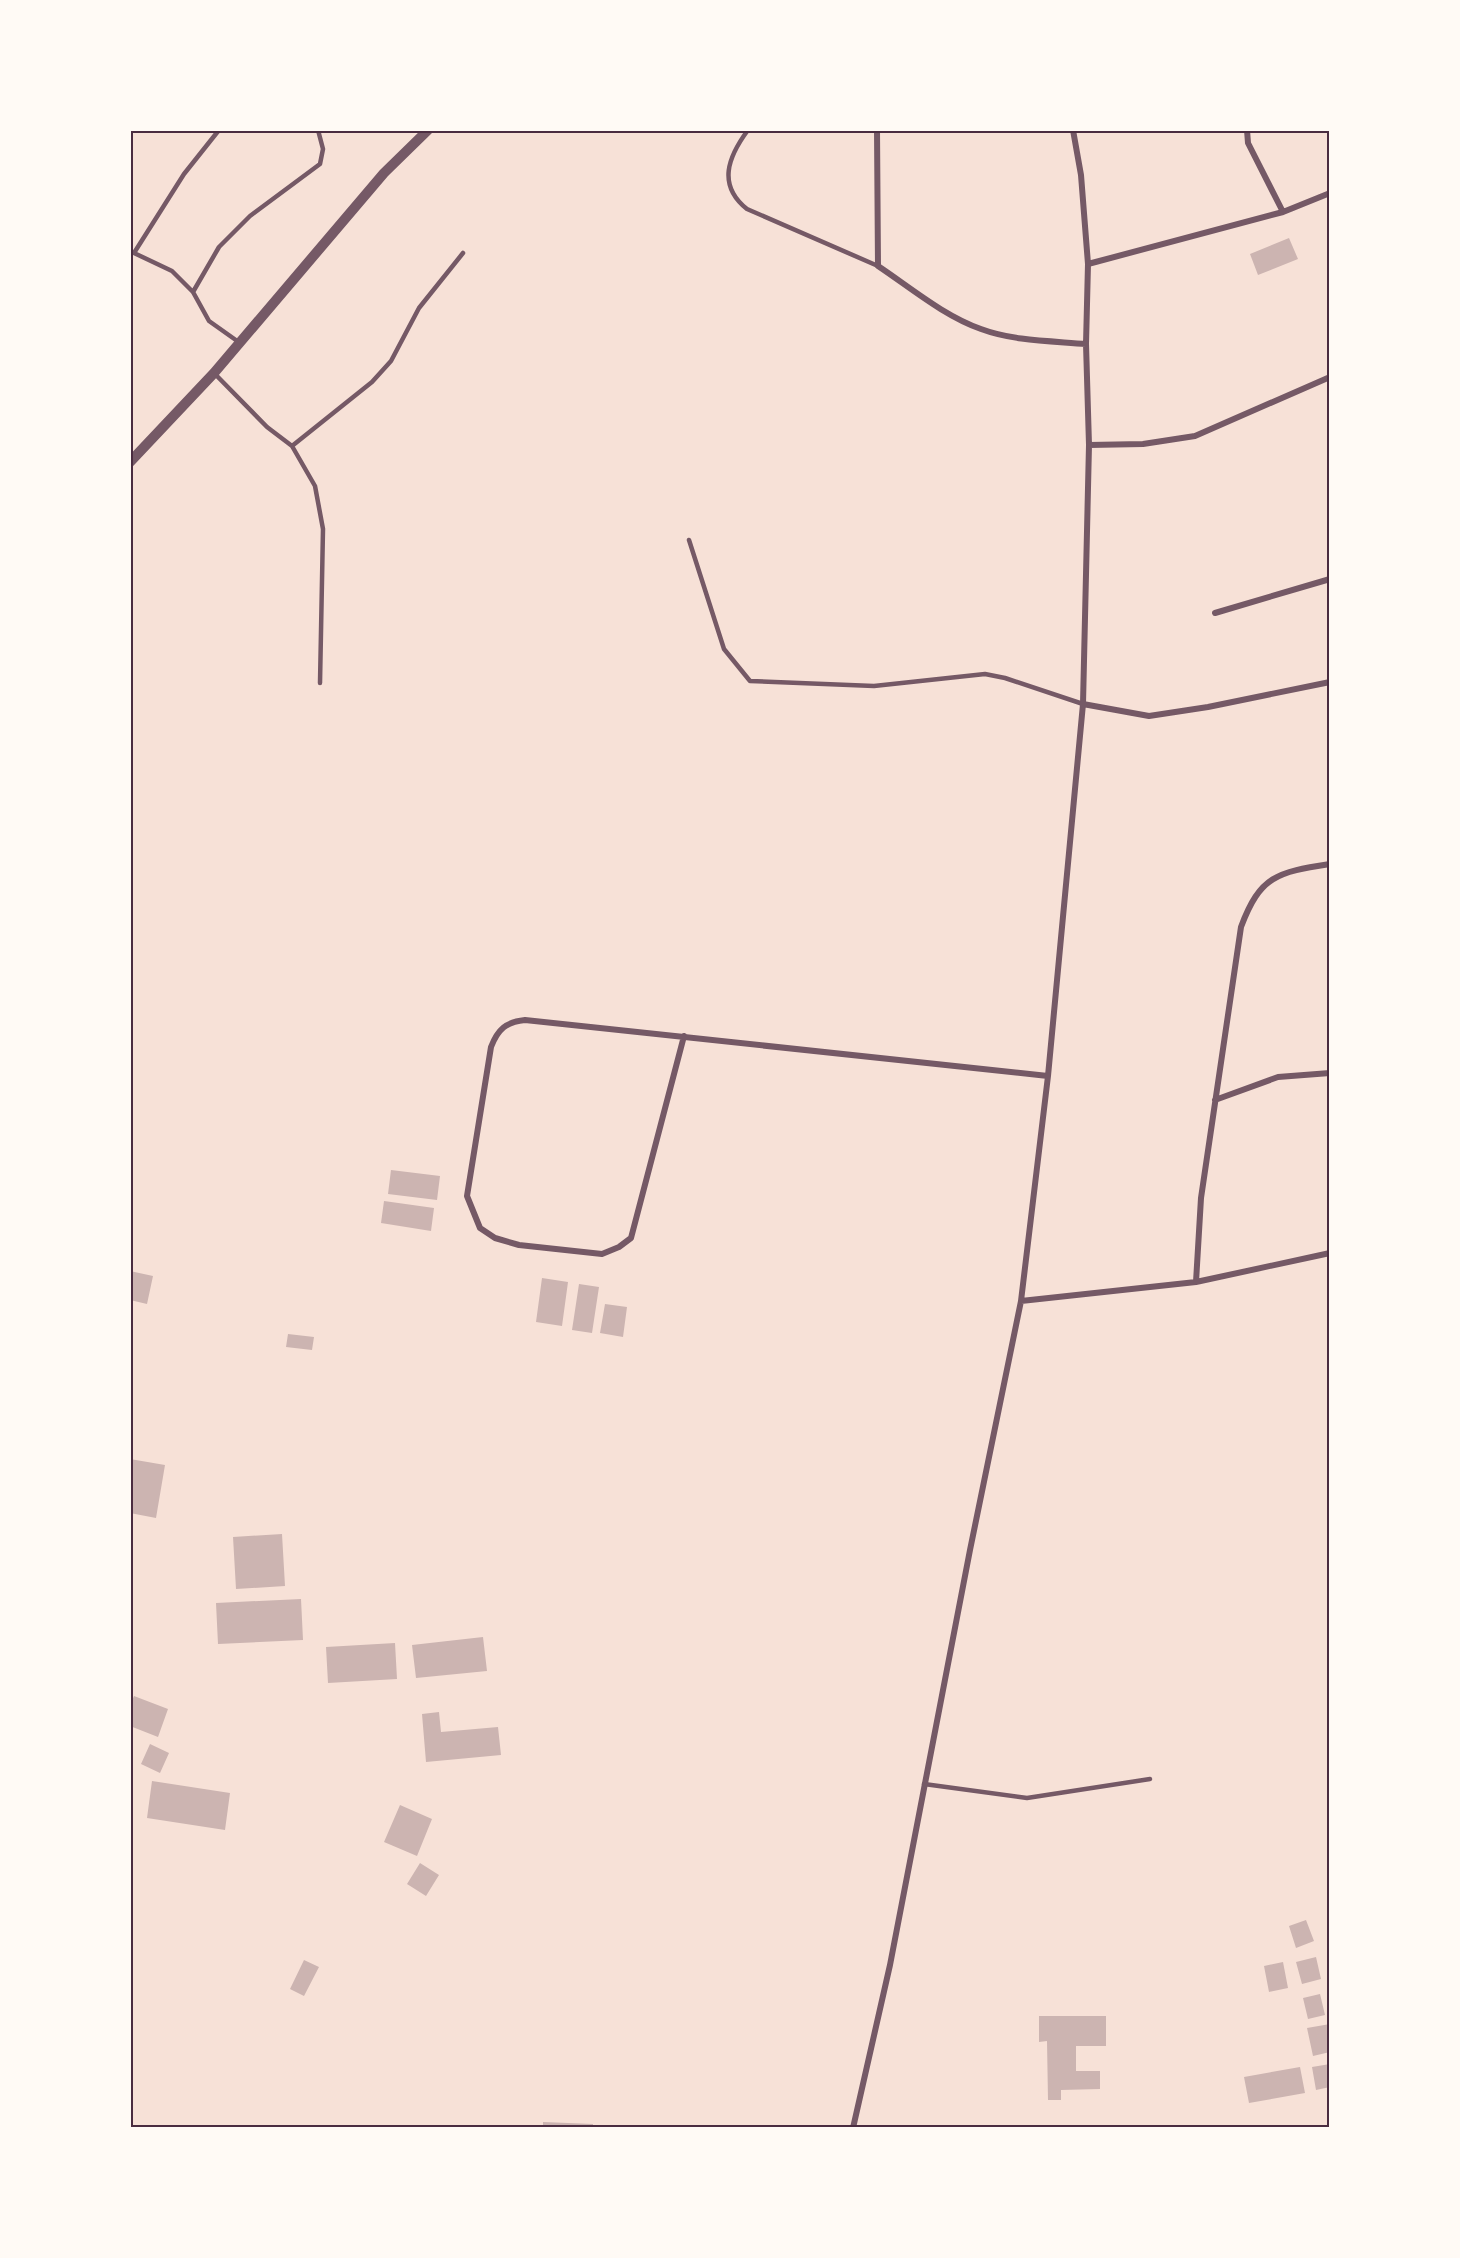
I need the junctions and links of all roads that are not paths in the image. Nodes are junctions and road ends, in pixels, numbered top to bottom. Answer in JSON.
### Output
{"nodes":[{"id":1,"x":219,"y":130,"type":"edge"},
{"id":2,"x":318,"y":130,"type":"edge"},
{"id":3,"x":428,"y":130,"type":"edge"},
{"id":4,"x":748,"y":130,"type":"edge"},
{"id":5,"x":877,"y":130,"type":"edge"},
{"id":6,"x":1073,"y":130,"type":"edge"},
{"id":7,"x":1247,"y":130,"type":"edge"},
{"id":8,"x":1329,"y":193,"type":"edge"},
{"id":9,"x":1283,"y":212,"type":"junction"},
{"id":10,"x":463,"y":253,"type":"dead end"},
{"id":11,"x":132,"y":254,"type":"edge"},
{"id":12,"x":1088,"y":264,"type":"junction"},
{"id":13,"x":878,"y":267,"type":"junction"},
{"id":14,"x":193,"y":292,"type":"junction"},
{"id":15,"x":240,"y":343,"type":"junction"},
{"id":16,"x":1086,"y":344,"type":"junction"},
{"id":17,"x":214,"y":373,"type":"junction"},
{"id":18,"x":1329,"y":377,"type":"edge"},
{"id":19,"x":1089,"y":445,"type":"junction"},
{"id":20,"x":292,"y":446,"type":"junction"},
{"id":21,"x":130,"y":462,"type":"edge"},
{"id":22,"x":689,"y":540,"type":"dead end"},
{"id":23,"x":1329,"y":579,"type":"edge"},
{"id":24,"x":1215,"y":613,"type":"dead end"},
{"id":25,"x":1329,"y":682,"type":"edge"},
{"id":26,"x":320,"y":683,"type":"dead end"},
{"id":27,"x":1083,"y":704,"type":"junction"},
{"id":28,"x":1329,"y":864,"type":"edge"},
{"id":29,"x":684,"y":1036,"type":"junction"},
{"id":30,"x":1329,"y":1073,"type":"edge"},
{"id":31,"x":1048,"y":1076,"type":"junction"},
{"id":32,"x":1215,"y":1100,"type":"junction"},
{"id":33,"x":1329,"y":1253,"type":"edge"},
{"id":34,"x":1196,"y":1282,"type":"junction"},
{"id":35,"x":1021,"y":1301,"type":"junction"},
{"id":36,"x":1150,"y":1779,"type":"dead end"},
{"id":37,"x":924,"y":1784,"type":"junction"},
{"id":38,"x":853,"y":2127,"type":"edge"}],
"edges":[{"from":1,"to":11,"type":"lane"},
{"from":2,"to":14,"type":"lane"},
{"from":3,"to":15,"type":"street"},
{"from":4,"to":13,"type":"lane"},
{"from":5,"to":13,"type":"street"},
{"from":6,"to":12,"type":"street"},
{"from":7,"to":9,"type":"street"},
{"from":8,"to":9,"type":"street"},
{"from":9,"to":12,"type":"street"},
{"from":10,"to":20,"type":"lane"},
{"from":11,"to":14,"type":"lane"},
{"from":12,"to":16,"type":"street"},
{"from":13,"to":16,"type":"street"},
{"from":14,"to":15,"type":"lane"},
{"from":15,"to":17,"type":"street"},
{"from":16,"to":19,"type":"street"},
{"from":17,"to":20,"type":"lane"},
{"from":17,"to":21,"type":"street"},
{"from":18,"to":19,"type":"street"},
{"from":19,"to":27,"type":"street"},
{"from":20,"to":26,"type":"lane"},
{"from":22,"to":27,"type":"lane"},
{"from":23,"to":24,"type":"street"},
{"from":25,"to":27,"type":"street"},
{"from":27,"to":31,"type":"street"},
{"from":28,"to":32,"type":"street"},
{"from":29,"to":29,"type":"street"},
{"from":29,"to":31,"type":"street"},
{"from":30,"to":32,"type":"street"},
{"from":31,"to":35,"type":"street"},
{"from":32,"to":34,"type":"street"},
{"from":33,"to":34,"type":"street"},
{"from":34,"to":35,"type":"street"},
{"from":35,"to":37,"type":"street"},
{"from":36,"to":37,"type":"lane"},
{"from":37,"to":38,"type":"street"}]}
